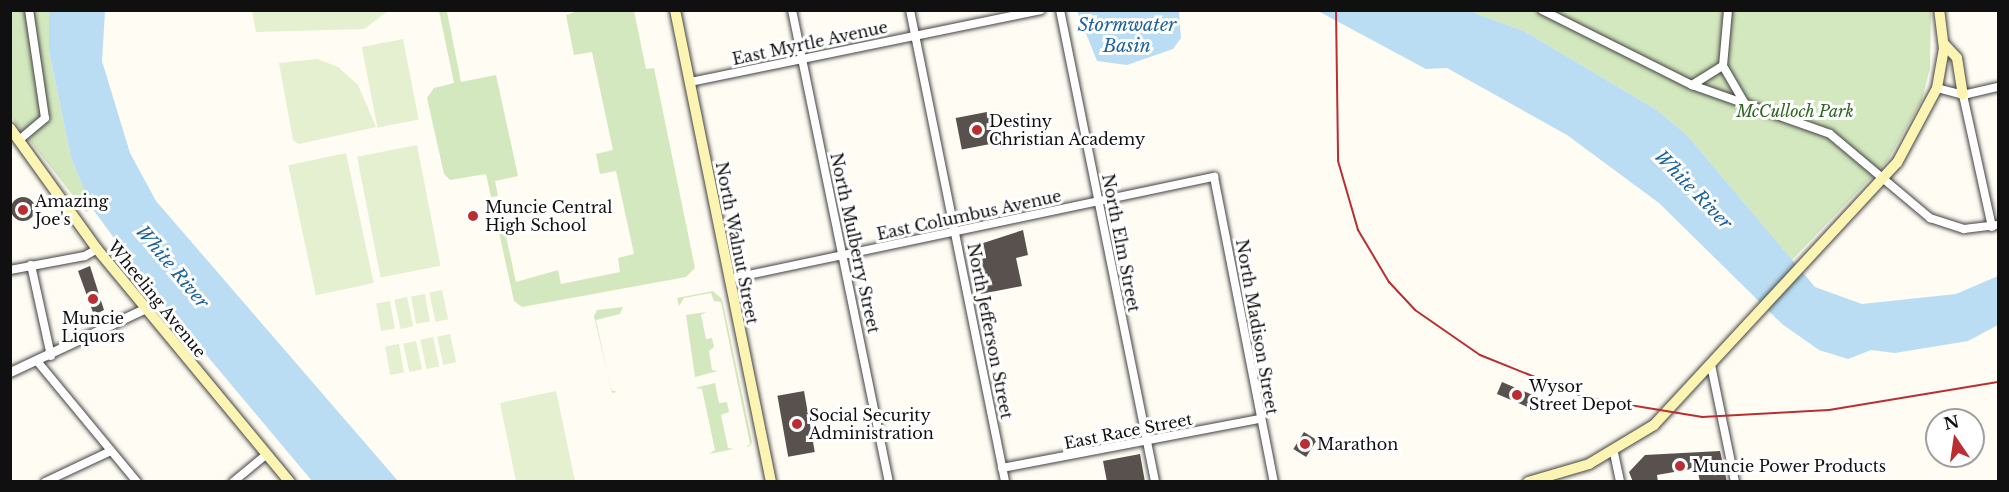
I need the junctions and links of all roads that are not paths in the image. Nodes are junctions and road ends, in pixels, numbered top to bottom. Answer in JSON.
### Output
{"nodes":[{"id":1,"x":29,"y":10,"type":"edge"},
{"id":2,"x":675,"y":10,"type":"edge"},
{"id":3,"x":792,"y":10,"type":"edge"},
{"id":4,"x":910,"y":10,"type":"edge"},
{"id":5,"x":1041,"y":10,"type":"edge"},
{"id":6,"x":1060,"y":10,"type":"edge"},
{"id":7,"x":1542,"y":10,"type":"edge"},
{"id":8,"x":1728,"y":10,"type":"edge"},
{"id":9,"x":1939,"y":10,"type":"edge"},
{"id":10,"x":915,"y":35,"type":"junction"},
{"id":11,"x":1944,"y":44,"type":"junction"},
{"id":12,"x":802,"y":57,"type":"junction"},
{"id":13,"x":1723,"y":66,"type":"junction"},
{"id":14,"x":690,"y":82,"type":"junction"},
{"id":15,"x":1692,"y":85,"type":"junction"},
{"id":16,"x":1998,"y":87,"type":"edge"},
{"id":17,"x":1937,"y":88,"type":"junction"},
{"id":18,"x":1964,"y":95,"type":"junction"},
{"id":19,"x":1745,"y":104,"type":"junction"},
{"id":20,"x":10,"y":128,"type":"edge"},
{"id":21,"x":19,"y":140,"type":"junction"},
{"id":22,"x":1214,"y":177,"type":"joint"},
{"id":23,"x":1881,"y":181,"type":"junction"},
{"id":24,"x":1099,"y":202,"type":"junction"},
{"id":25,"x":1995,"y":226,"type":"edge"},
{"id":26,"x":956,"y":231,"type":"junction"},
{"id":27,"x":97,"y":249,"type":"junction"},
{"id":28,"x":844,"y":254,"type":"junction"},
{"id":29,"x":31,"y":265,"type":"junction"},
{"id":30,"x":10,"y":270,"type":"edge"},
{"id":31,"x":729,"y":279,"type":"junction"},
{"id":32,"x":144,"y":309,"type":"junction"},
{"id":33,"x":51,"y":356,"type":"junction"},
{"id":34,"x":38,"y":361,"type":"junction"},
{"id":35,"x":1711,"y":364,"type":"junction"},
{"id":36,"x":10,"y":372,"type":"edge"},
{"id":37,"x":1258,"y":419,"type":"junction"},
{"id":38,"x":1147,"y":441,"type":"junction"},
{"id":39,"x":111,"y":451,"type":"junction"},
{"id":40,"x":1614,"y":453,"type":"junction"},
{"id":41,"x":267,"y":454,"type":"junction"},
{"id":42,"x":1002,"y":468,"type":"junction"},
{"id":43,"x":45,"y":482,"type":"edge"},
{"id":44,"x":137,"y":482,"type":"edge"},
{"id":45,"x":233,"y":482,"type":"edge"},
{"id":46,"x":290,"y":482,"type":"edge"},
{"id":47,"x":771,"y":482,"type":"edge"},
{"id":48,"x":889,"y":482,"type":"edge"},
{"id":49,"x":1005,"y":482,"type":"edge"},
{"id":50,"x":1155,"y":482,"type":"edge"},
{"id":51,"x":1274,"y":482,"type":"edge"},
{"id":52,"x":1528,"y":482,"type":"edge"},
{"id":53,"x":1620,"y":482,"type":"edge"},
{"id":54,"x":1736,"y":482,"type":"edge"}],
"edges":[{"from":1,"to":21,"type":"street"},
{"from":2,"to":14,"type":"main road","name":"North Walnut Street"},
{"from":3,"to":12,"type":"street","name":"North Mulberry Street"},
{"from":4,"to":10,"type":"street","name":"North Jefferson Street"},
{"from":5,"to":10,"type":"street","name":"East Myrtle Avenue"},
{"from":6,"to":24,"type":"street","name":"North Elm Street"},
{"from":7,"to":15,"type":"street"},
{"from":8,"to":13,"type":"street"},
{"from":9,"to":11,"type":"main road"},
{"from":10,"to":12,"type":"street","name":"East Myrtle Avenue"},
{"from":10,"to":26,"type":"street","name":"North Jefferson Street"},
{"from":11,"to":17,"type":"main road"},
{"from":11,"to":18,"type":"main road"},
{"from":12,"to":14,"type":"street","name":"East Myrtle Avenue"},
{"from":12,"to":28,"type":"street","name":"North Mulberry Street"},
{"from":13,"to":15,"type":"street"},
{"from":13,"to":19,"type":"street"},
{"from":14,"to":31,"type":"main road","name":"North Walnut Street"},
{"from":15,"to":19,"type":"street"},
{"from":16,"to":18,"type":"street"},
{"from":17,"to":18,"type":"street"},
{"from":17,"to":23,"type":"main road"},
{"from":18,"to":25,"type":"street"},
{"from":19,"to":23,"type":"street"},
{"from":20,"to":21,"type":"main road","name":"Wheeling Avenue"},
{"from":21,"to":27,"type":"main road","name":"Wheeling Avenue"},
{"from":22,"to":24,"type":"street","name":"East Columbus Avenue"},
{"from":22,"to":37,"type":"street","name":"North Madison Street"},
{"from":23,"to":25,"type":"street"},
{"from":23,"to":35,"type":"main road"},
{"from":24,"to":26,"type":"street","name":"East Columbus Avenue"},
{"from":24,"to":38,"type":"street","name":"North Elm Street"},
{"from":26,"to":28,"type":"street","name":"East Columbus Avenue"},
{"from":26,"to":42,"type":"street","name":"North Jefferson Street"},
{"from":27,"to":29,"type":"street"},
{"from":27,"to":32,"type":"main road","name":"Wheeling Avenue"},
{"from":28,"to":31,"type":"street","name":"East Columbus Avenue"},
{"from":28,"to":48,"type":"street","name":"North Mulberry Street"},
{"from":29,"to":30,"type":"street"},
{"from":29,"to":33,"type":"street"},
{"from":31,"to":47,"type":"main road","name":"North Walnut Street"},
{"from":32,"to":33,"type":"street"},
{"from":32,"to":41,"type":"main road","name":"Wheeling Avenue"},
{"from":33,"to":34,"type":"street"},
{"from":34,"to":36,"type":"street"},
{"from":34,"to":39,"type":"street"},
{"from":35,"to":40,"type":"main road"},
{"from":35,"to":54,"type":"street"},
{"from":37,"to":38,"type":"street","name":"East Race Street"},
{"from":37,"to":51,"type":"street","name":"North Madison Street"},
{"from":38,"to":42,"type":"street","name":"East Race Street"},
{"from":38,"to":50,"type":"street","name":"North Elm Street"},
{"from":39,"to":43,"type":"street"},
{"from":39,"to":44,"type":"street"},
{"from":40,"to":52,"type":"main road"},
{"from":40,"to":53,"type":"street"},
{"from":41,"to":45,"type":"street"},
{"from":41,"to":46,"type":"main road","name":"Wheeling Avenue"},
{"from":42,"to":49,"type":"street","name":"North Jefferson Street"}]}
